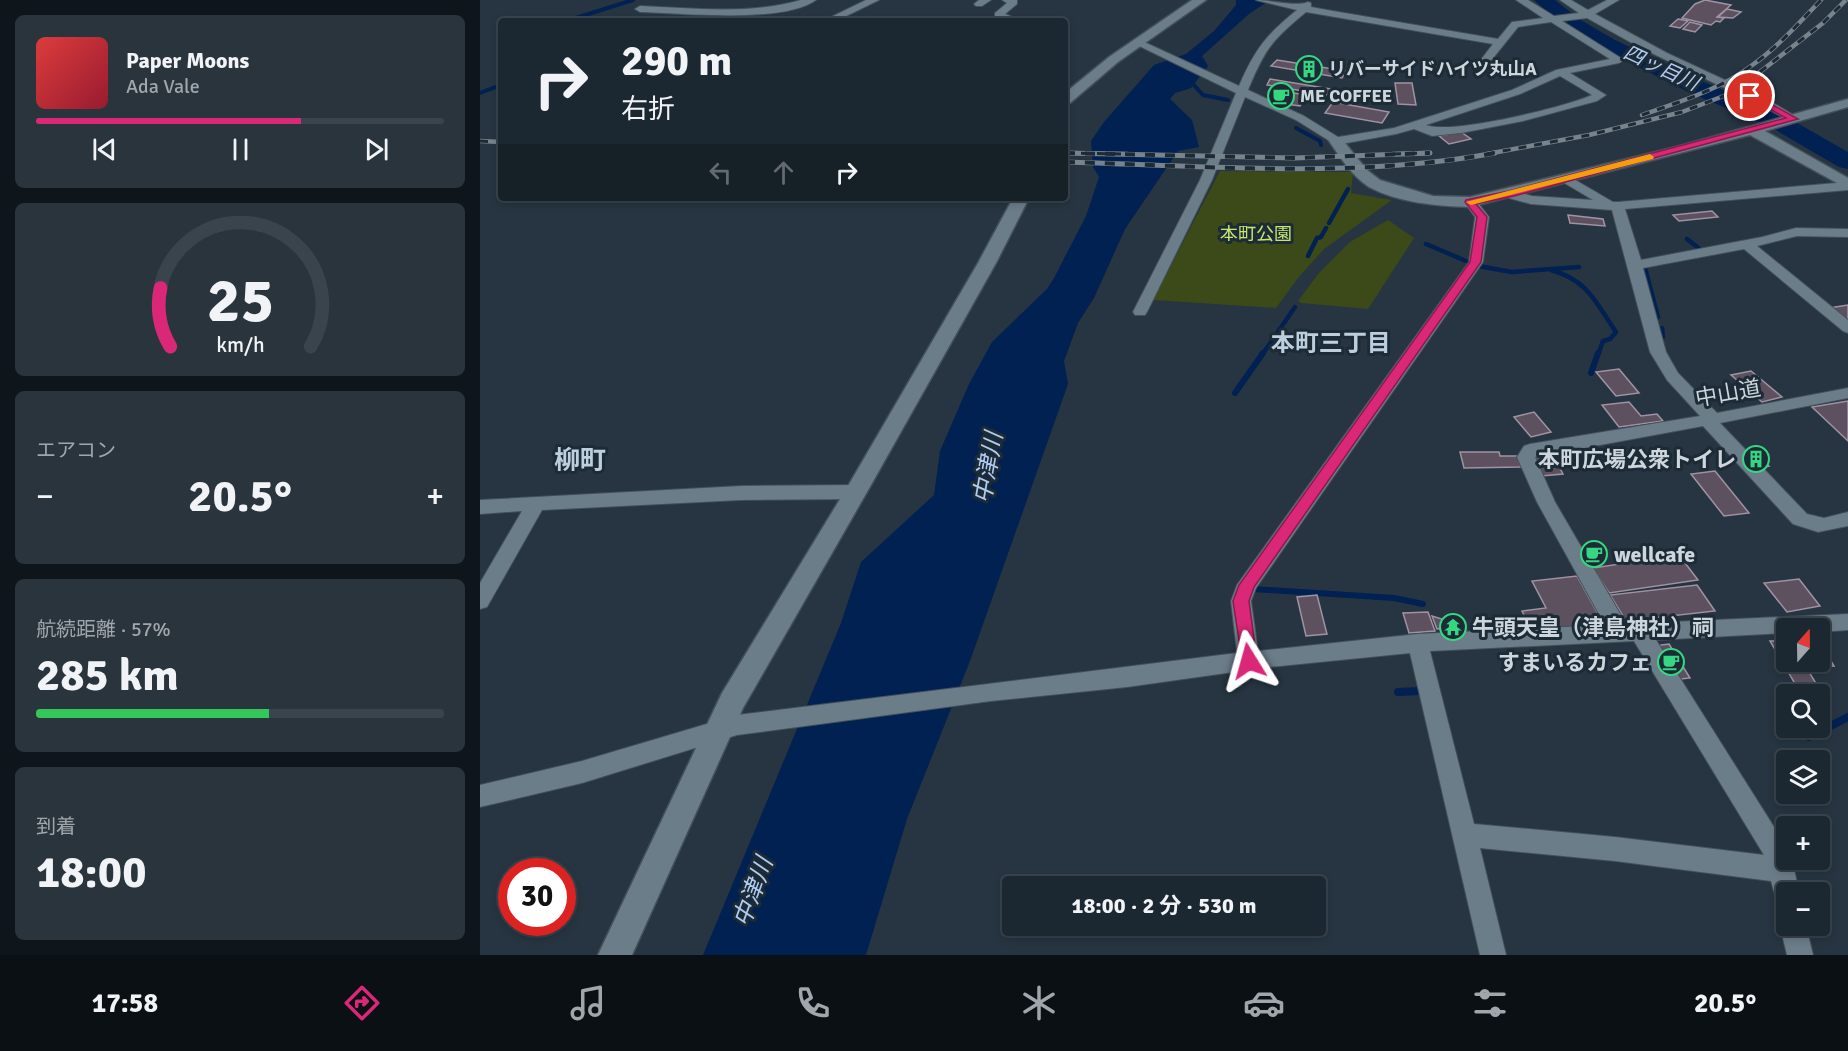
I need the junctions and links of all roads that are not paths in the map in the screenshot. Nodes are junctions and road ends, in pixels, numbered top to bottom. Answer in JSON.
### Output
{"nodes":[{"id":1,"x":811,"y":0,"type":"edge"},
{"id":2,"x":874,"y":0,"type":"edge"},
{"id":3,"x":1007,"y":0,"type":"edge"},
{"id":4,"x":1200,"y":0,"type":"edge"},
{"id":5,"x":1261,"y":0,"type":"edge"},
{"id":6,"x":1314,"y":0,"type":"edge"},
{"id":7,"x":1521,"y":0,"type":"edge"},
{"id":8,"x":1565,"y":0,"type":"edge"},
{"id":9,"x":1614,"y":0,"type":"edge"},
{"id":10,"x":1299,"y":8,"type":"junction"},
{"id":11,"x":640,"y":9,"type":"dead end"},
{"id":12,"x":1585,"y":15,"type":"junction"},
{"id":13,"x":835,"y":18,"type":"edge"},
{"id":14,"x":1008,"y":18,"type":"edge"},
{"id":15,"x":1555,"y":20,"type":"junction"},
{"id":16,"x":1500,"y":42,"type":"junction"},
{"id":17,"x":1143,"y":45,"type":"junction"},
{"id":18,"x":1481,"y":66,"type":"dead end"},
{"id":19,"x":1560,"y":72,"type":"junction"},
{"id":20,"x":1237,"y":89,"type":"junction"},
{"id":21,"x":1068,"y":97,"type":"edge"},
{"id":22,"x":1848,"y":103,"type":"edge"},
{"id":23,"x":1791,"y":119,"type":"junction"},
{"id":24,"x":1415,"y":125,"type":"junction"},
{"id":25,"x":1758,"y":129,"type":"junction"},
{"id":26,"x":1336,"y":141,"type":"junction"},
{"id":27,"x":1565,"y":178,"type":"junction"},
{"id":28,"x":1848,"y":185,"type":"edge"},
{"id":29,"x":1510,"y":194,"type":"junction"},
{"id":30,"x":1019,"y":201,"type":"edge"},
{"id":31,"x":1470,"y":202,"type":"junction"},
{"id":32,"x":1615,"y":206,"type":"junction"},
{"id":33,"x":1848,"y":233,"type":"edge"},
{"id":34,"x":1745,"y":243,"type":"junction"},
{"id":35,"x":1636,"y":265,"type":"junction"},
{"id":36,"x":1140,"y":312,"type":"dead end"},
{"id":37,"x":1848,"y":328,"type":"edge"},
{"id":38,"x":1848,"y":393,"type":"edge"},
{"id":39,"x":1710,"y":420,"type":"junction"},
{"id":40,"x":856,"y":492,"type":"junction"},
{"id":41,"x":536,"y":504,"type":"junction"},
{"id":42,"x":480,"y":507,"type":"edge"},
{"id":43,"x":1848,"y":519,"type":"edge"},
{"id":44,"x":480,"y":601,"type":"edge"},
{"id":45,"x":1848,"y":622,"type":"edge"},
{"id":46,"x":1630,"y":632,"type":"junction"},
{"id":47,"x":1418,"y":643,"type":"junction"},
{"id":48,"x":1249,"y":661,"type":"junction"},
{"id":49,"x":728,"y":727,"type":"junction"},
{"id":50,"x":480,"y":796,"type":"edge"},
{"id":51,"x":1466,"y":835,"type":"junction"},
{"id":52,"x":1784,"y":882,"type":"edge"},
{"id":53,"x":1795,"y":936,"type":"edge"},
{"id":54,"x":615,"y":955,"type":"edge"},
{"id":55,"x":1493,"y":955,"type":"edge"},
{"id":56,"x":1800,"y":955,"type":"edge"}],
"edges":[{"from":1,"to":11,"type":"street"},
{"from":2,"to":13,"type":"street"},
{"from":3,"to":14,"type":"street"},
{"from":4,"to":17,"type":"street"},
{"from":5,"to":10,"type":"street"},
{"from":6,"to":10,"type":"street"},
{"from":7,"to":15,"type":"street"},
{"from":8,"to":12,"type":"street"},
{"from":9,"to":12,"type":"street"},
{"from":10,"to":16,"type":"street"},
{"from":10,"to":20,"type":"street"},
{"from":12,"to":15,"type":"street"},
{"from":12,"to":23,"type":"street"},
{"from":15,"to":16,"type":"street"},
{"from":15,"to":19,"type":"street"},
{"from":16,"to":18,"type":"street"},
{"from":17,"to":20,"type":"street"},
{"from":17,"to":21,"type":"street"},
{"from":19,"to":24,"type":"street"},
{"from":19,"to":24,"type":"street"},
{"from":20,"to":26,"type":"street"},
{"from":20,"to":36,"type":"street"},
{"from":22,"to":23,"type":"street"},
{"from":23,"to":25,"type":"street"},
{"from":24,"to":26,"type":"street"},
{"from":25,"to":27,"type":"street"},
{"from":25,"to":28,"type":"street"},
{"from":26,"to":31,"type":"street"},
{"from":27,"to":29,"type":"street"},
{"from":27,"to":32,"type":"street"},
{"from":28,"to":32,"type":"street"},
{"from":29,"to":31,"type":"street"},
{"from":29,"to":32,"type":"street"},
{"from":30,"to":40,"type":"street"},
{"from":31,"to":48,"type":"street"},
{"from":32,"to":35,"type":"street"},
{"from":33,"to":34,"type":"street"},
{"from":34,"to":35,"type":"street"},
{"from":34,"to":37,"type":"street"},
{"from":35,"to":39,"type":"street"},
{"from":38,"to":39,"type":"street","name":"中山道"},
{"from":39,"to":43,"type":"street"},
{"from":39,"to":46,"type":"street","name":"中山道"},
{"from":40,"to":41,"type":"street"},
{"from":40,"to":49,"type":"street"},
{"from":41,"to":42,"type":"street"},
{"from":41,"to":44,"type":"street"},
{"from":45,"to":46,"type":"street"},
{"from":46,"to":47,"type":"street"},
{"from":46,"to":52,"type":"street"},
{"from":47,"to":48,"type":"street"},
{"from":47,"to":51,"type":"street"},
{"from":48,"to":49,"type":"street"},
{"from":49,"to":50,"type":"street"},
{"from":49,"to":54,"type":"street"},
{"from":51,"to":52,"type":"street"},
{"from":51,"to":55,"type":"street"},
{"from":53,"to":56,"type":"street"}]}
